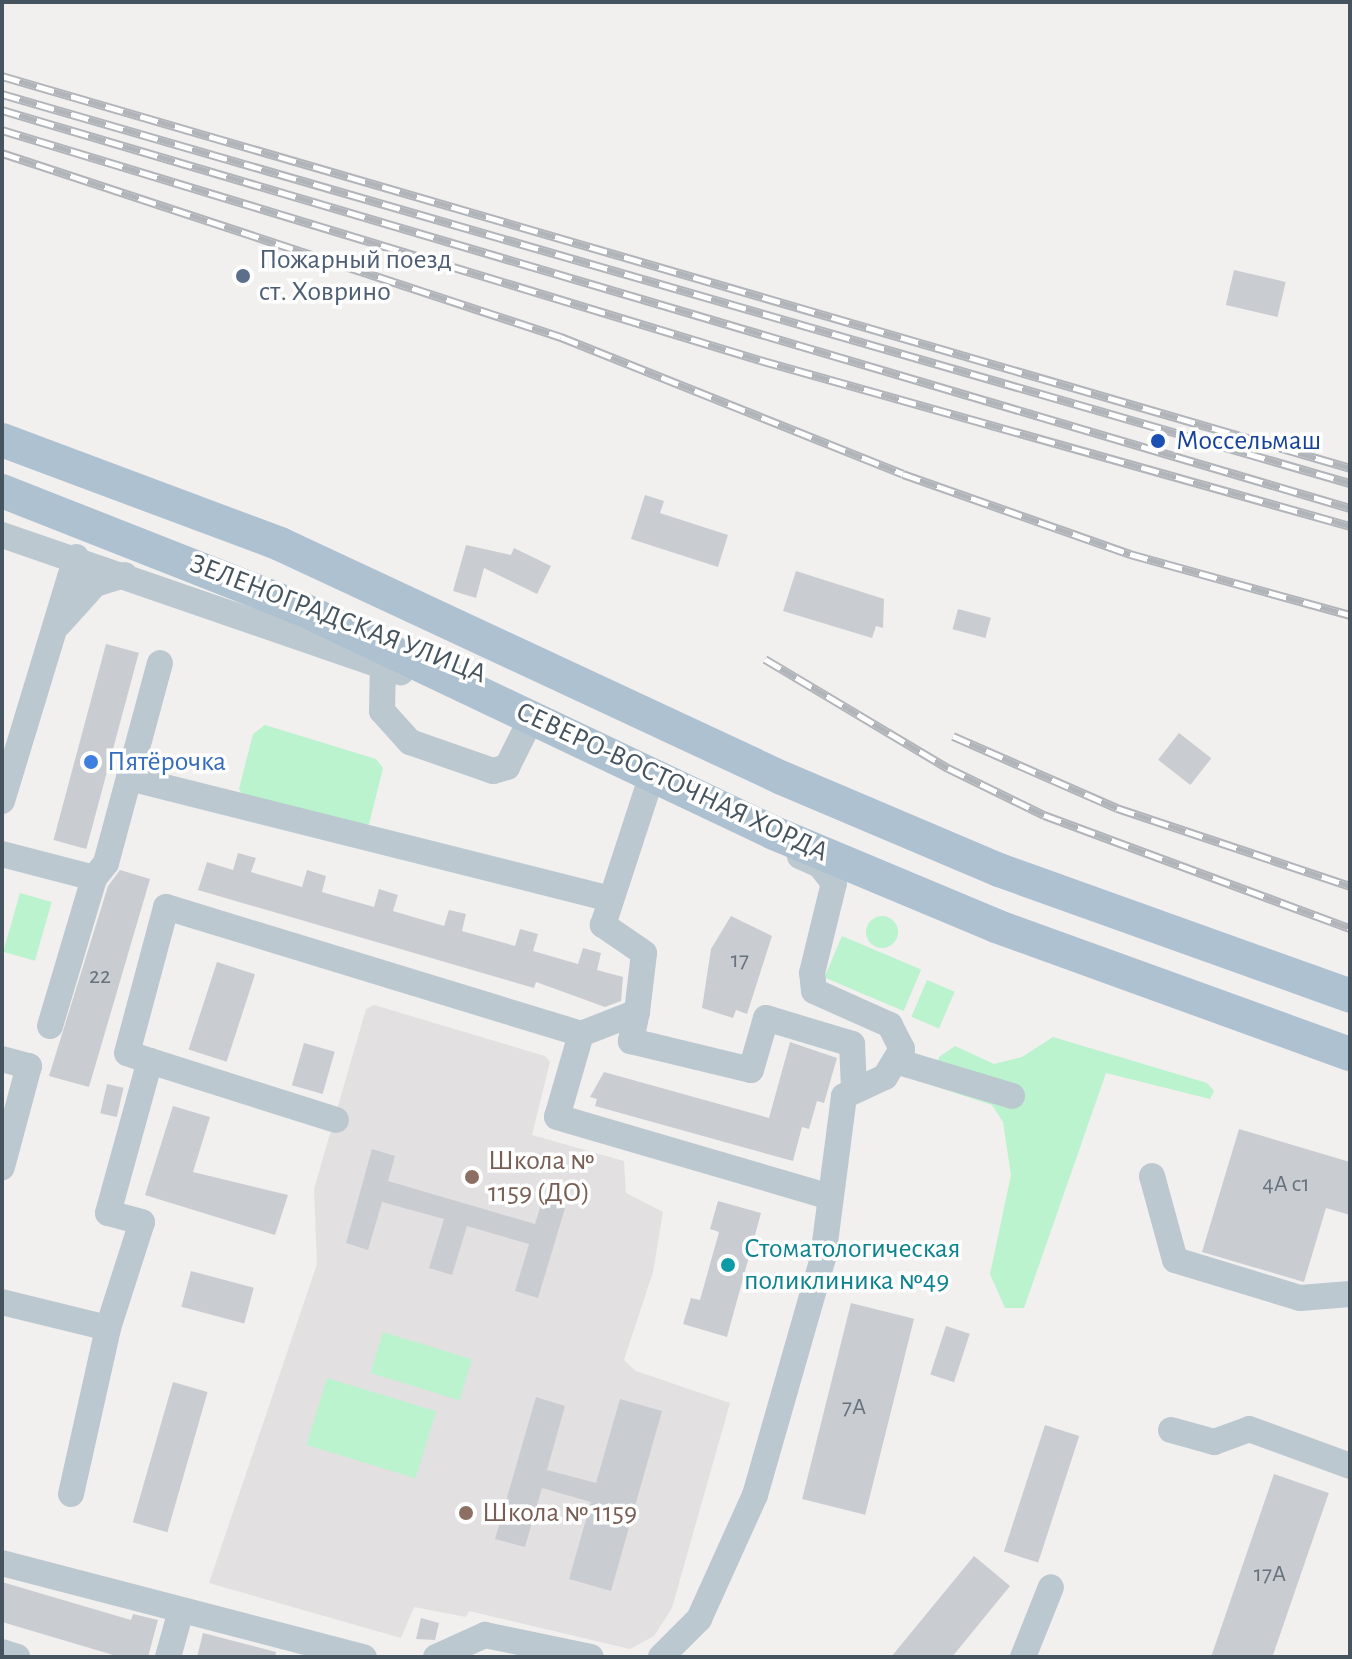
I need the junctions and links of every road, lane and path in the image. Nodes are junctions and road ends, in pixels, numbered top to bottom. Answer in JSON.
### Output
{"nodes":[{"id":1,"x":2,"y":440,"type":"edge"},
{"id":2,"x":2,"y":491,"type":"edge"},
{"id":3,"x":2,"y":535,"type":"edge"},
{"id":4,"x":76,"y":557,"type":"junction"},
{"id":5,"x":125,"y":575,"type":"junction"},
{"id":6,"x":49,"y":636,"type":"junction"},
{"id":7,"x":160,"y":663,"type":"dead end"},
{"id":8,"x":383,"y":664,"type":"junction"},
{"id":9,"x":527,"y":727,"type":"junction"},
{"id":10,"x":129,"y":778,"type":"junction"},
{"id":11,"x":646,"y":783,"type":"junction"},
{"id":12,"x":2,"y":801,"type":"edge"},
{"id":13,"x":2,"y":854,"type":"edge"},
{"id":14,"x":94,"y":878,"type":"junction"},
{"id":15,"x":610,"y":899,"type":"junction"},
{"id":16,"x":1350,"y":996,"type":"edge"},
{"id":17,"x":637,"y":1012,"type":"junction"},
{"id":18,"x":50,"y":1026,"type":"dead end"},
{"id":19,"x":581,"y":1034,"type":"junction"},
{"id":20,"x":1350,"y":1054,"type":"edge"},
{"id":21,"x":2,"y":1059,"type":"edge"},
{"id":22,"x":150,"y":1061,"type":"junction"},
{"id":23,"x":899,"y":1062,"type":"junction"},
{"id":24,"x":854,"y":1088,"type":"junction"},
{"id":25,"x":1012,"y":1096,"type":"dead end"},
{"id":26,"x":336,"y":1120,"type":"dead end"},
{"id":27,"x":2,"y":1167,"type":"edge"},
{"id":28,"x":1152,"y":1176,"type":"dead end"},
{"id":29,"x":828,"y":1196,"type":"junction"},
{"id":30,"x":1350,"y":1294,"type":"edge"},
{"id":31,"x":2,"y":1302,"type":"edge"},
{"id":32,"x":108,"y":1328,"type":"junction"},
{"id":33,"x":1171,"y":1430,"type":"dead end"},
{"id":34,"x":1350,"y":1466,"type":"edge"},
{"id":35,"x":71,"y":1494,"type":"dead end"},
{"id":36,"x":2,"y":1563,"type":"edge"},
{"id":37,"x":1051,"y":1587,"type":"dead end"},
{"id":38,"x":180,"y":1614,"type":"junction"},
{"id":39,"x":2,"y":1652,"type":"edge"},
{"id":40,"x":17,"y":1657,"type":"edge"},
{"id":41,"x":168,"y":1657,"type":"edge"},
{"id":42,"x":364,"y":1657,"type":"edge"},
{"id":43,"x":436,"y":1657,"type":"edge"},
{"id":44,"x":591,"y":1657,"type":"edge"},
{"id":45,"x":661,"y":1657,"type":"edge"},
{"id":46,"x":1023,"y":1657,"type":"edge"}],
"edges":[{"from":1,"to":16,"type":"main road","name":"СЕВЕРО-ВОСТОЧНАЯ ХОРДА"},
{"from":2,"to":20,"type":"main road","name":"СЕВЕРО-ВОСТОЧНАЯ ХОРДА"},
{"from":3,"to":4,"type":"street","name":"ЗЕЛЕНОГРАДСКАЯ УЛИЦА"},
{"from":4,"to":5,"type":"street","name":"ЗЕЛЕНОГРАДСКАЯ УЛИЦА"},
{"from":4,"to":6,"type":"street"},
{"from":5,"to":6,"type":"street"},
{"from":5,"to":8,"type":"street","name":"ЗЕЛЕНОГРАДСКАЯ УЛИЦА"},
{"from":6,"to":12,"type":"street"},
{"from":7,"to":10,"type":"street"},
{"from":8,"to":9,"type":"street","name":"ЗЕЛЕНОГРАДСКАЯ УЛИЦА"},
{"from":8,"to":9,"type":"street"},
{"from":9,"to":11,"type":"street","name":"ЗЕЛЕНОГРАДСКАЯ УЛИЦА"},
{"from":10,"to":14,"type":"street"},
{"from":10,"to":15,"type":"street"},
{"from":11,"to":15,"type":"street"},
{"from":11,"to":23,"type":"street","name":"ЗЕЛЕНОГРАДСКАЯ УЛИЦА"},
{"from":13,"to":14,"type":"street"},
{"from":14,"to":18,"type":"street"},
{"from":15,"to":17,"type":"street"},
{"from":17,"to":19,"type":"street"},
{"from":17,"to":24,"type":"street"},
{"from":19,"to":22,"type":"street"},
{"from":19,"to":29,"type":"street"},
{"from":21,"to":27,"type":"street"},
{"from":22,"to":26,"type":"street"},
{"from":22,"to":32,"type":"street"},
{"from":23,"to":24,"type":"street"},
{"from":23,"to":25,"type":"street"},
{"from":24,"to":29,"type":"street"},
{"from":28,"to":30,"type":"street"},
{"from":29,"to":45,"type":"street"},
{"from":31,"to":32,"type":"street"},
{"from":32,"to":35,"type":"street"},
{"from":33,"to":34,"type":"street"},
{"from":36,"to":38,"type":"street"},
{"from":37,"to":46,"type":"street"},
{"from":38,"to":41,"type":"street"},
{"from":38,"to":42,"type":"street"},
{"from":39,"to":40,"type":"street"},
{"from":43,"to":44,"type":"street"}]}
